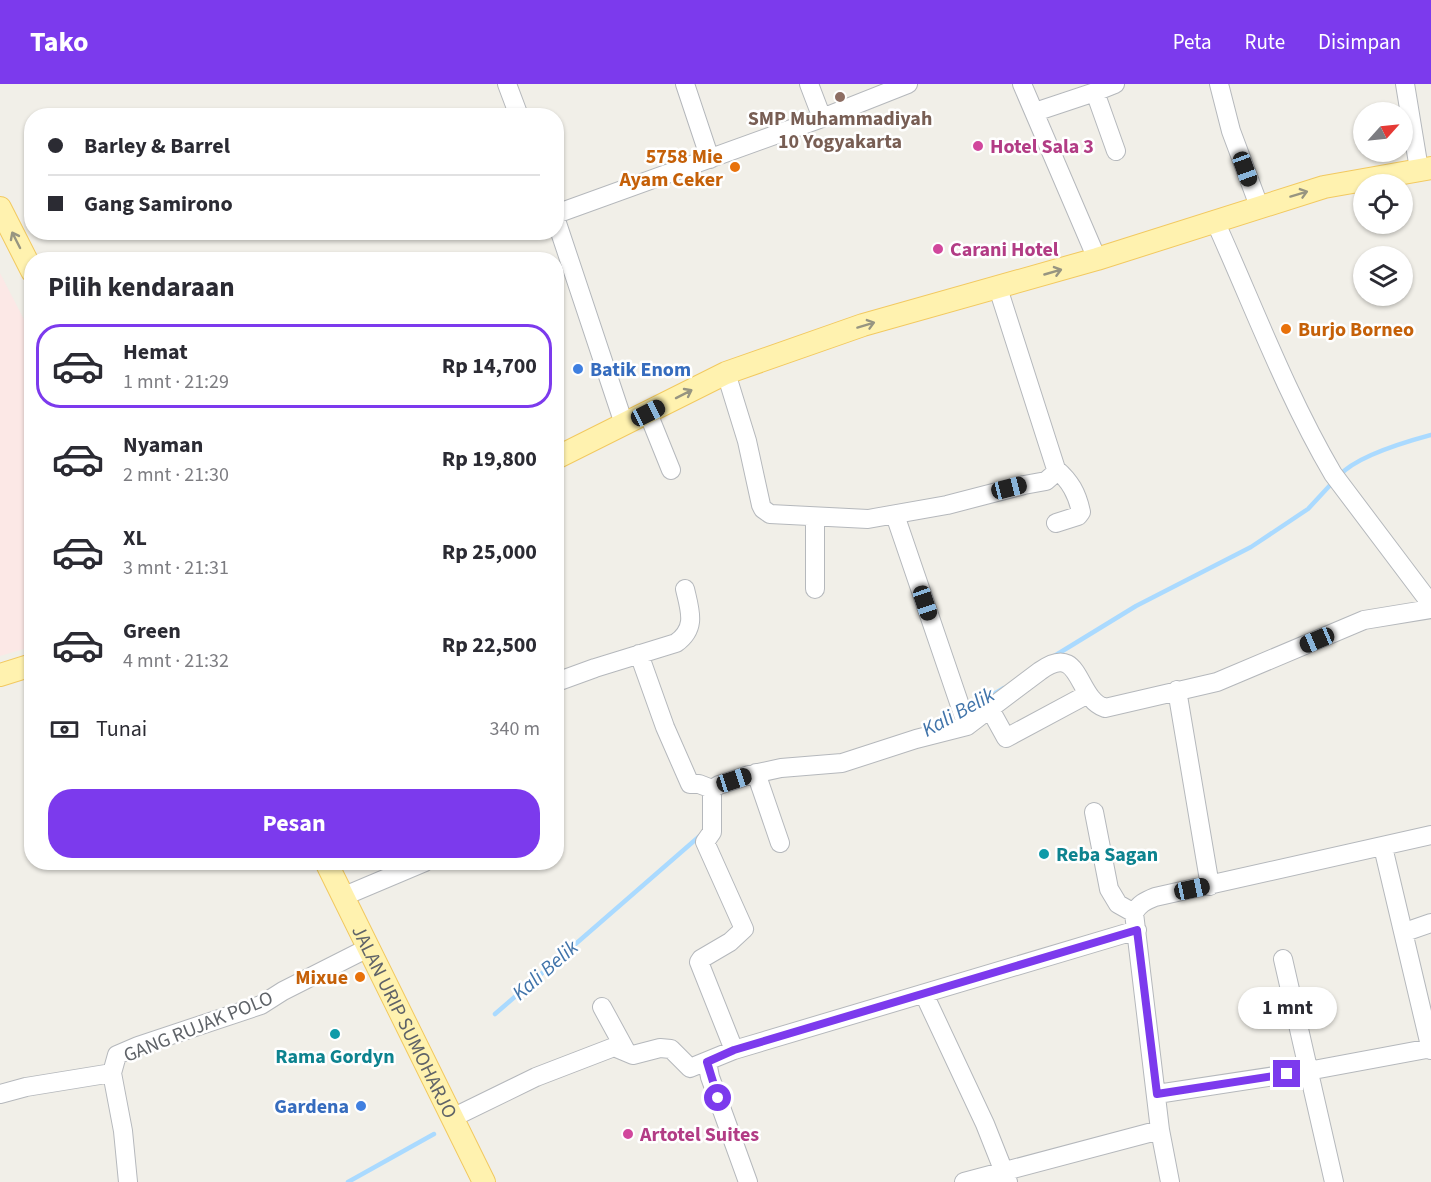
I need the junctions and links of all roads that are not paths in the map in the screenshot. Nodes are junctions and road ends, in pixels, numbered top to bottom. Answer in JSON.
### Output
{"nodes":[{"id":1,"x":507,"y":84,"type":"edge"},
{"id":2,"x":684,"y":84,"type":"edge"},
{"id":3,"x":809,"y":84,"type":"edge"},
{"id":4,"x":908,"y":84,"type":"edge"},
{"id":5,"x":1022,"y":84,"type":"edge"},
{"id":6,"x":1115,"y":84,"type":"edge"},
{"id":7,"x":1219,"y":84,"type":"edge"},
{"id":8,"x":1405,"y":84,"type":"edge"},
{"id":9,"x":1095,"y":92,"type":"junction"},
{"id":10,"x":516,"y":108,"type":"edge"},
{"id":11,"x":1035,"y":112,"type":"junction"},
{"id":12,"x":822,"y":118,"type":"junction"},
{"id":13,"x":1116,"y":151,"type":"dead end"},
{"id":14,"x":710,"y":159,"type":"junction"},
{"id":15,"x":1425,"y":168,"type":"edge"},
{"id":16,"x":1259,"y":206,"type":"junction"},
{"id":17,"x":0,"y":208,"type":"edge"},
{"id":18,"x":564,"y":211,"type":"edge"},
{"id":19,"x":1215,"y":221,"type":"junction"},
{"id":20,"x":563,"y":240,"type":"edge"},
{"id":21,"x":24,"y":255,"type":"edge"},
{"id":22,"x":1096,"y":259,"type":"junction"},
{"id":23,"x":998,"y":288,"type":"junction"},
{"id":24,"x":726,"y":373,"type":"junction"},
{"id":25,"x":648,"y":413,"type":"junction"},
{"id":26,"x":624,"y":424,"type":"junction"},
{"id":27,"x":564,"y":454,"type":"edge"},
{"id":28,"x":1056,"y":469,"type":"junction"},
{"id":29,"x":671,"y":470,"type":"dead end"},
{"id":30,"x":895,"y":515,"type":"junction"},
{"id":31,"x":815,"y":517,"type":"junction"},
{"id":32,"x":1056,"y":523,"type":"dead end"},
{"id":33,"x":685,"y":589,"type":"dead end"},
{"id":34,"x":815,"y":589,"type":"dead end"},
{"id":35,"x":1431,"y":604,"type":"edge"},
{"id":36,"x":1431,"y":609,"type":"edge"},
{"id":37,"x":639,"y":654,"type":"junction"},
{"id":38,"x":24,"y":667,"type":"edge"},
{"id":39,"x":0,"y":675,"type":"edge"},
{"id":40,"x":564,"y":679,"type":"edge"},
{"id":41,"x":1177,"y":690,"type":"junction"},
{"id":42,"x":1088,"y":694,"type":"junction"},
{"id":43,"x":990,"y":709,"type":"junction"},
{"id":44,"x":964,"y":719,"type":"junction"},
{"id":45,"x":756,"y":773,"type":"junction"},
{"id":46,"x":707,"y":787,"type":"junction"},
{"id":47,"x":1094,"y":812,"type":"dead end"},
{"id":48,"x":1431,"y":835,"type":"edge"},
{"id":49,"x":780,"y":843,"type":"dead end"},
{"id":50,"x":1383,"y":847,"type":"junction"},
{"id":51,"x":330,"y":870,"type":"edge"},
{"id":52,"x":406,"y":870,"type":"edge"},
{"id":53,"x":1210,"y":886,"type":"junction"},
{"id":54,"x":342,"y":897,"type":"junction"},
{"id":55,"x":1136,"y":922,"type":"junction"},
{"id":56,"x":1431,"y":923,"type":"edge"},
{"id":57,"x":1405,"y":932,"type":"junction"},
{"id":58,"x":368,"y":948,"type":"junction"},
{"id":59,"x":1283,"y":959,"type":"dead end"},
{"id":60,"x":924,"y":994,"type":"junction"},
{"id":61,"x":602,"y":1007,"type":"dead end"},
{"id":62,"x":1431,"y":1048,"type":"edge"},
{"id":63,"x":734,"y":1050,"type":"junction"},
{"id":64,"x":626,"y":1051,"type":"junction"},
{"id":65,"x":707,"y":1062,"type":"junction"},
{"id":66,"x":1308,"y":1071,"type":"junction"},
{"id":67,"x":114,"y":1079,"type":"junction"},
{"id":68,"x":0,"y":1094,"type":"edge"},
{"id":69,"x":1157,"y":1094,"type":"junction"},
{"id":70,"x":452,"y":1118,"type":"junction"},
{"id":71,"x":1160,"y":1130,"type":"junction"},
{"id":72,"x":1006,"y":1177,"type":"edge"},
{"id":73,"x":128,"y":1182,"type":"edge"},
{"id":74,"x":484,"y":1182,"type":"edge"},
{"id":75,"x":748,"y":1182,"type":"edge"},
{"id":76,"x":964,"y":1182,"type":"edge"},
{"id":77,"x":1170,"y":1182,"type":"edge"},
{"id":78,"x":1334,"y":1182,"type":"edge"}],
"edges":[{"from":1,"to":10,"type":"street"},
{"from":2,"to":14,"type":"street"},
{"from":3,"to":12,"type":"street"},
{"from":4,"to":12,"type":"street"},
{"from":5,"to":11,"type":"street"},
{"from":6,"to":9,"type":"street"},
{"from":7,"to":16,"type":"street"},
{"from":8,"to":15,"type":"street"},
{"from":9,"to":11,"type":"street"},
{"from":9,"to":13,"type":"street"},
{"from":11,"to":22,"type":"street"},
{"from":12,"to":14,"type":"street"},
{"from":14,"to":18,"type":"street"},
{"from":16,"to":15,"type":"main road","one_way":true},
{"from":16,"to":19,"type":"main road"},
{"from":21,"to":17,"type":"main road","one_way":true},
{"from":19,"to":22,"type":"main road"},
{"from":19,"to":35,"type":"street"},
{"from":20,"to":26,"type":"street"},
{"from":23,"to":22,"type":"main road","one_way":true},
{"from":24,"to":23,"type":"main road","one_way":true},
{"from":23,"to":28,"type":"street"},
{"from":25,"to":24,"type":"main road","one_way":true},
{"from":24,"to":31,"type":"street"},
{"from":25,"to":26,"type":"main road"},
{"from":25,"to":29,"type":"street"},
{"from":26,"to":27,"type":"main road"},
{"from":28,"to":30,"type":"street"},
{"from":28,"to":32,"type":"street"},
{"from":30,"to":31,"type":"street"},
{"from":30,"to":44,"type":"street"},
{"from":31,"to":34,"type":"street"},
{"from":33,"to":37,"type":"street"},
{"from":36,"to":41,"type":"street"},
{"from":37,"to":40,"type":"street"},
{"from":37,"to":46,"type":"street"},
{"from":38,"to":39,"type":"main road"},
{"from":41,"to":42,"type":"street"},
{"from":41,"to":53,"type":"street"},
{"from":42,"to":43,"type":"street"},
{"from":42,"to":43,"type":"street"},
{"from":43,"to":44,"type":"street"},
{"from":44,"to":45,"type":"street"},
{"from":45,"to":46,"type":"street"},
{"from":45,"to":49,"type":"street"},
{"from":46,"to":63,"type":"street"},
{"from":47,"to":55,"type":"street"},
{"from":48,"to":50,"type":"street"},
{"from":50,"to":53,"type":"street"},
{"from":50,"to":57,"type":"street"},
{"from":51,"to":54,"type":"main road","name":"JALAN URIP SUMOHARJO"},
{"from":52,"to":54,"type":"street"},
{"from":53,"to":55,"type":"street"},
{"from":54,"to":58,"type":"main road","name":"JALAN URIP SUMOHARJO"},
{"from":55,"to":60,"type":"street"},
{"from":55,"to":69,"type":"street"},
{"from":56,"to":57,"type":"street"},
{"from":57,"to":62,"type":"street"},
{"from":58,"to":67,"type":"street","name":"GANG RUJAK POLO"},
{"from":58,"to":70,"type":"main road","name":"JALAN URIP SUMOHARJO"},
{"from":59,"to":66,"type":"street"},
{"from":60,"to":63,"type":"street"},
{"from":60,"to":72,"type":"street"},
{"from":61,"to":64,"type":"street"},
{"from":62,"to":66,"type":"street"},
{"from":63,"to":65,"type":"street"},
{"from":64,"to":65,"type":"street"},
{"from":64,"to":70,"type":"street"},
{"from":65,"to":75,"type":"street"},
{"from":66,"to":69,"type":"street"},
{"from":66,"to":78,"type":"street"},
{"from":67,"to":68,"type":"street"},
{"from":67,"to":73,"type":"street"},
{"from":69,"to":71,"type":"street"},
{"from":70,"to":74,"type":"main road","name":"JALAN URIP SUMOHARJO"},
{"from":71,"to":72,"type":"street"},
{"from":71,"to":77,"type":"street"},
{"from":72,"to":76,"type":"street"}]}
